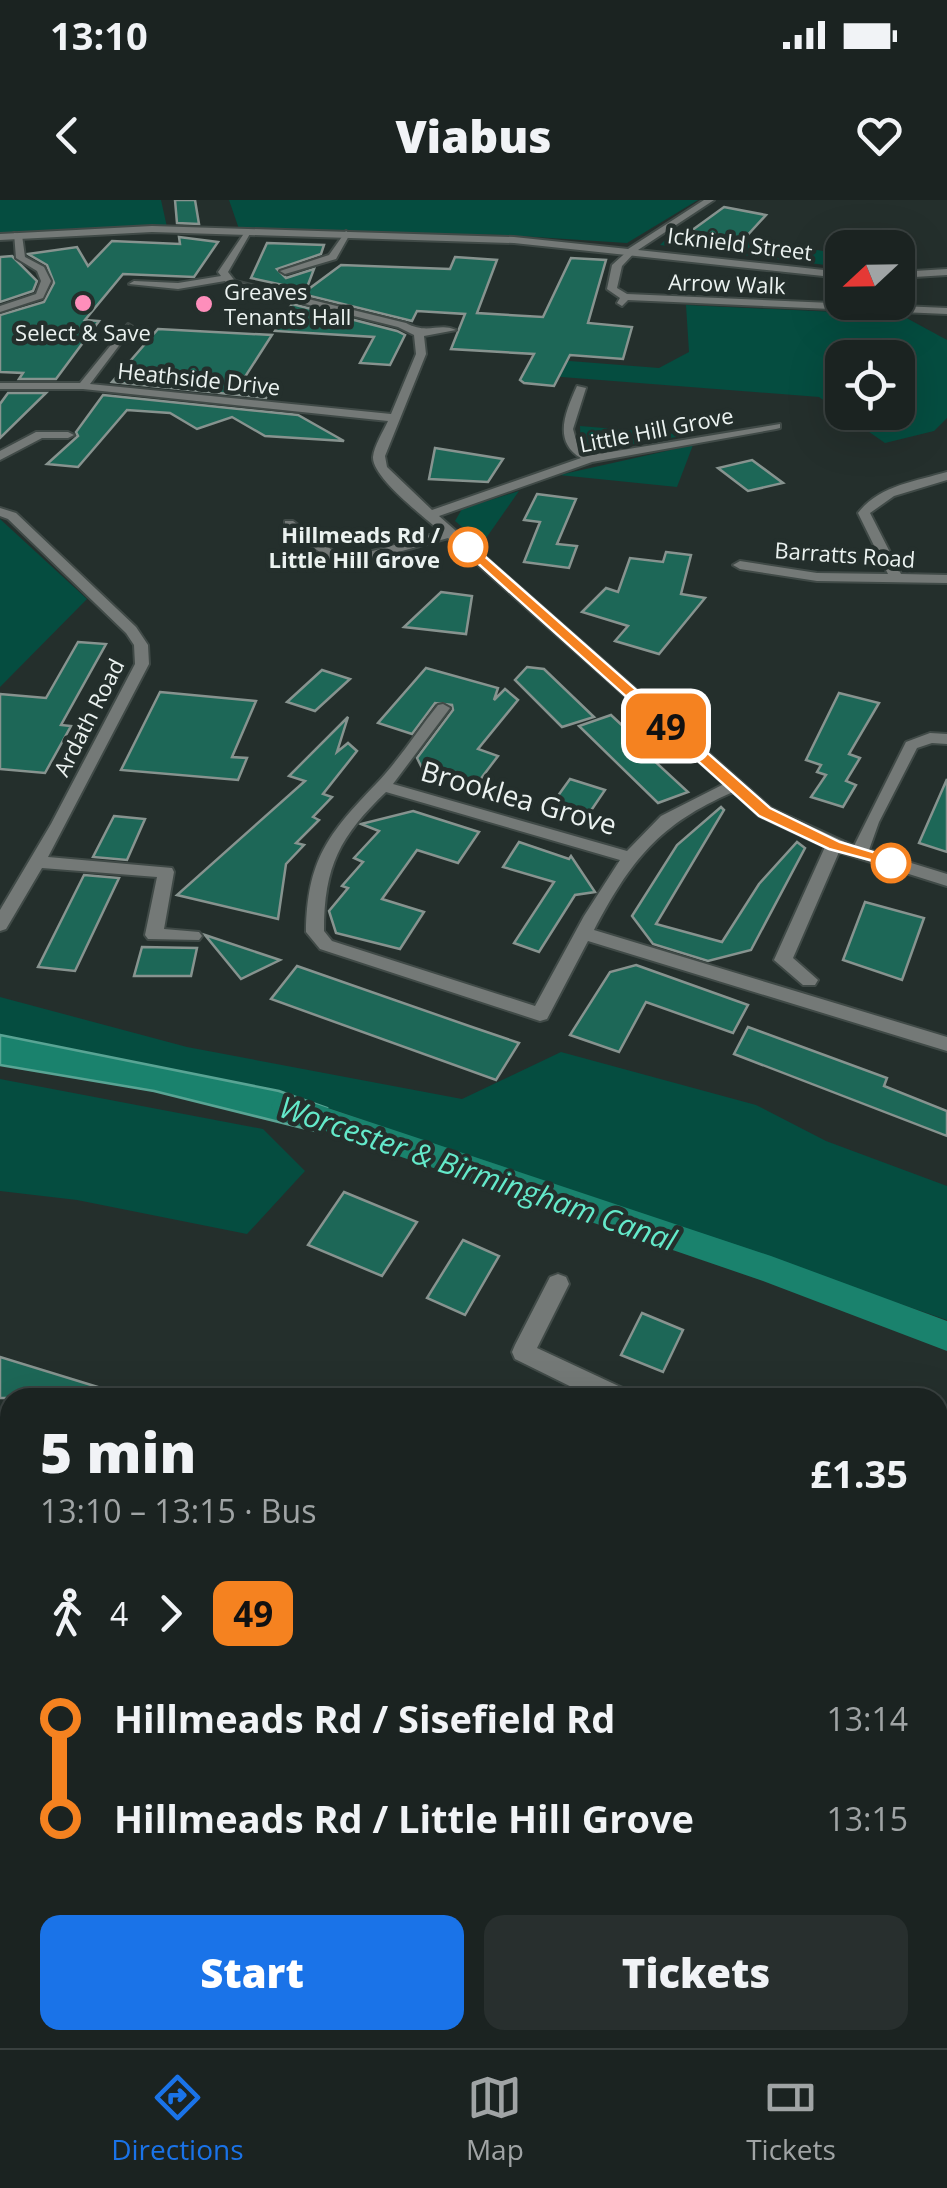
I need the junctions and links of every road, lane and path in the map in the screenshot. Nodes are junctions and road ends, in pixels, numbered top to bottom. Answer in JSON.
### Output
{"nodes":[{"id":1,"x":710,"y":200,"type":"edge"},
{"id":2,"x":247,"y":232,"type":"junction"},
{"id":3,"x":346,"y":234,"type":"junction"},
{"id":4,"x":17,"y":236,"type":"junction"},
{"id":5,"x":0,"y":237,"type":"edge"},
{"id":6,"x":632,"y":250,"type":"junction"},
{"id":7,"x":310,"y":265,"type":"junction"},
{"id":8,"x":284,"y":271,"type":"dead end"},
{"id":9,"x":327,"y":272,"type":"dead end"},
{"id":10,"x":825,"y":272,"type":"edge"},
{"id":11,"x":947,"y":272,"type":"edge"},
{"id":12,"x":915,"y":274,"type":"edge"},
{"id":13,"x":226,"y":278,"type":"junction"},
{"id":14,"x":134,"y":284,"type":"dead end"},
{"id":15,"x":0,"y":309,"type":"edge"},
{"id":16,"x":947,"y":311,"type":"edge"},
{"id":17,"x":128,"y":327,"type":"dead end"},
{"id":18,"x":452,"y":330,"type":"dead end"},
{"id":19,"x":419,"y":334,"type":"junction"},
{"id":20,"x":0,"y":386,"type":"edge"},
{"id":21,"x":82,"y":386,"type":"junction"},
{"id":22,"x":581,"y":388,"type":"dead end"},
{"id":23,"x":394,"y":418,"type":"junction"},
{"id":24,"x":776,"y":426,"type":"dead end"},
{"id":25,"x":68,"y":436,"type":"dead end"},
{"id":26,"x":0,"y":456,"type":"edge"},
{"id":27,"x":590,"y":459,"type":"junction"},
{"id":28,"x":947,"y":476,"type":"edge"},
{"id":29,"x":0,"y":512,"type":"edge"},
{"id":30,"x":431,"y":515,"type":"junction"},
{"id":31,"x":289,"y":524,"type":"dead end"},
{"id":32,"x":452,"y":532,"type":"junction"},
{"id":33,"x":740,"y":566,"type":"dead end"},
{"id":34,"x":947,"y":579,"type":"edge"},
{"id":35,"x":897,"y":580,"type":"junction"},
{"id":36,"x":443,"y":708,"type":"dead end"},
{"id":37,"x":947,"y":739,"type":"edge"},
{"id":38,"x":383,"y":786,"type":"junction"},
{"id":39,"x":734,"y":786,"type":"junction"},
{"id":40,"x":834,"y":846,"type":"junction"},
{"id":41,"x":859,"y":854,"type":"junction"},
{"id":42,"x":632,"y":858,"type":"junction"},
{"id":43,"x":37,"y":862,"type":"junction"},
{"id":44,"x":947,"y":880,"type":"edge"},
{"id":45,"x":0,"y":925,"type":"edge"},
{"id":46,"x":584,"y":933,"type":"junction"},
{"id":47,"x":193,"y":936,"type":"dead end"},
{"id":48,"x":808,"y":980,"type":"dead end"},
{"id":49,"x":947,"y":1044,"type":"edge"},
{"id":50,"x":558,"y":1284,"type":"dead end"},
{"id":51,"x":598,"y":1388,"type":"edge"}],
"edges":[{"from":1,"to":6,"type":"street"},
{"from":2,"to":3,"type":"street","name":"Icknield Street"},
{"from":2,"to":4,"type":"street","name":"Icknield Street"},
{"from":2,"to":13,"type":"street"},
{"from":3,"to":6,"type":"street","name":"Icknield Street"},
{"from":3,"to":7,"type":"street"},
{"from":4,"to":5,"type":"street","name":"Icknield Street"},
{"from":4,"to":15,"type":"street"},
{"from":6,"to":10,"type":"street","name":"Icknield Street"},
{"from":6,"to":16,"type":"street","name":"Arrow Walk"},
{"from":7,"to":8,"type":"street"},
{"from":7,"to":9,"type":"street"},
{"from":11,"to":12,"type":"street"},
{"from":13,"to":14,"type":"street"},
{"from":13,"to":19,"type":"street"},
{"from":17,"to":21,"type":"street"},
{"from":18,"to":19,"type":"street"},
{"from":19,"to":23,"type":"street"},
{"from":20,"to":21,"type":"street","name":"Heathside Drive"},
{"from":21,"to":23,"type":"street","name":"Heathside Drive"},
{"from":22,"to":27,"type":"street"},
{"from":23,"to":30,"type":"street"},
{"from":24,"to":27,"type":"street","name":"Little Hill Grove"},
{"from":25,"to":26,"type":"street"},
{"from":27,"to":30,"type":"street","name":"Little Hill Grove"},
{"from":28,"to":35,"type":"street"},
{"from":29,"to":43,"type":"street","name":"Ardath Road"},
{"from":30,"to":32,"type":"street"},
{"from":31,"to":32,"type":"street"},
{"from":32,"to":39,"type":"street"},
{"from":33,"to":35,"type":"street","name":"Barratts Road"},
{"from":34,"to":35,"type":"street","name":"Barratts Road"},
{"from":36,"to":38,"type":"street"},
{"from":37,"to":41,"type":"street"},
{"from":38,"to":42,"type":"street","name":"Brooklea Grove"},
{"from":38,"to":46,"type":"street","name":"Brooklea Grove"},
{"from":39,"to":40,"type":"street"},
{"from":39,"to":42,"type":"street"},
{"from":40,"to":41,"type":"street"},
{"from":40,"to":48,"type":"street"},
{"from":41,"to":44,"type":"street"},
{"from":42,"to":46,"type":"street"},
{"from":43,"to":45,"type":"street","name":"Ardath Road"},
{"from":43,"to":47,"type":"street"},
{"from":46,"to":49,"type":"street"},
{"from":50,"to":51,"type":"street"}]}
